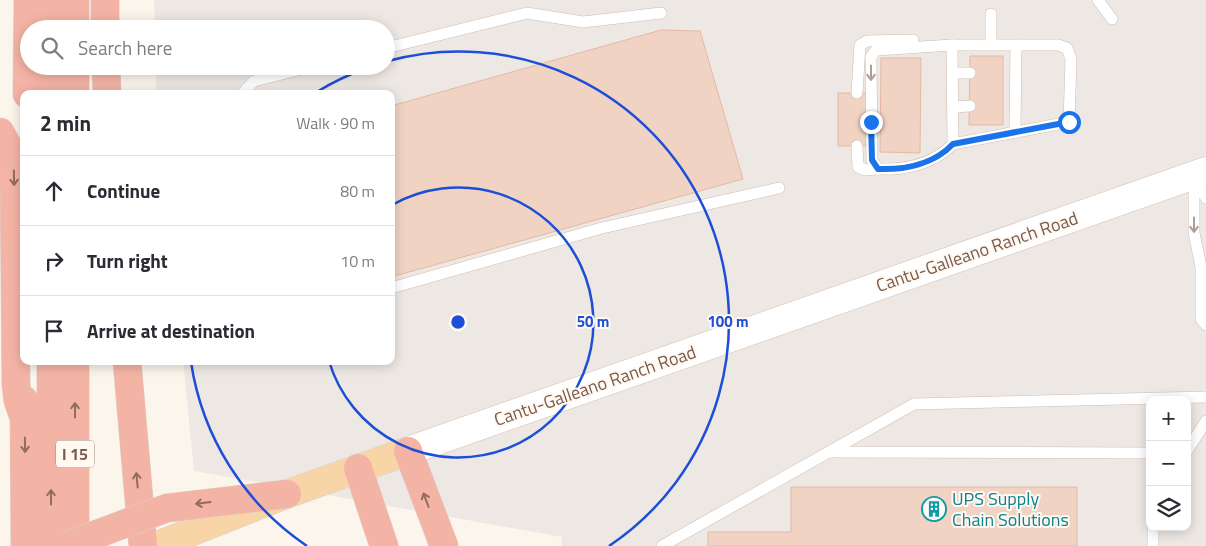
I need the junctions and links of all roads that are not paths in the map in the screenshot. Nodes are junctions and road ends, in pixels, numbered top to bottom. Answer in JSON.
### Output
{"nodes":[{"id":1,"x":28,"y":0,"type":"edge"},
{"id":2,"x":51,"y":0,"type":"edge"},
{"id":3,"x":76,"y":0,"type":"edge"},
{"id":4,"x":104,"y":0,"type":"edge"},
{"id":5,"x":1098,"y":0,"type":"edge"},
{"id":6,"x":661,"y":13,"type":"dead end"},
{"id":7,"x":992,"y":14,"type":"dead end"},
{"id":8,"x":1112,"y":19,"type":"dead end"},
{"id":9,"x":28,"y":20,"type":"edge"},
{"id":10,"x":51,"y":20,"type":"edge"},
{"id":11,"x":75,"y":20,"type":"edge"},
{"id":12,"x":105,"y":20,"type":"edge"},
{"id":13,"x":952,"y":45,"type":"junction"},
{"id":14,"x":991,"y":45,"type":"junction"},
{"id":15,"x":1016,"y":45,"type":"junction"},
{"id":16,"x":395,"y":46,"type":"edge"},
{"id":17,"x":1003,"y":72,"type":"dead end"},
{"id":18,"x":1016,"y":72,"type":"junction"},
{"id":19,"x":952,"y":73,"type":"junction"},
{"id":20,"x":970,"y":73,"type":"dead end"},
{"id":21,"x":27,"y":75,"type":"edge"},
{"id":22,"x":51,"y":75,"type":"edge"},
{"id":23,"x":75,"y":75,"type":"edge"},
{"id":24,"x":106,"y":75,"type":"edge"},
{"id":25,"x":278,"y":75,"type":"edge"},
{"id":26,"x":27,"y":90,"type":"edge"},
{"id":27,"x":51,"y":90,"type":"edge"},
{"id":28,"x":75,"y":90,"type":"edge"},
{"id":29,"x":107,"y":90,"type":"edge"},
{"id":30,"x":246,"y":90,"type":"edge"},
{"id":31,"x":857,"y":93,"type":"dead end"},
{"id":32,"x":1003,"y":105,"type":"dead end"},
{"id":33,"x":1015,"y":105,"type":"junction"},
{"id":34,"x":970,"y":106,"type":"dead end"},
{"id":35,"x":953,"y":107,"type":"junction"},
{"id":36,"x":0,"y":132,"type":"edge"},
{"id":37,"x":1015,"y":132,"type":"junction"},
{"id":38,"x":953,"y":144,"type":"junction"},
{"id":39,"x":857,"y":146,"type":"dead end"},
{"id":40,"x":878,"y":169,"type":"junction"},
{"id":41,"x":1202,"y":182,"type":"edge"},
{"id":42,"x":778,"y":188,"type":"dead end"},
{"id":43,"x":395,"y":287,"type":"edge"},
{"id":44,"x":1206,"y":325,"type":"edge"},
{"id":45,"x":25,"y":365,"type":"edge"},
{"id":46,"x":50,"y":365,"type":"edge"},
{"id":47,"x":75,"y":365,"type":"edge"},
{"id":48,"x":127,"y":365,"type":"edge"},
{"id":49,"x":1206,"y":397,"type":"edge"},
{"id":50,"x":24,"y":418,"type":"junction"},
{"id":51,"x":1206,"y":421,"type":"edge"},
{"id":52,"x":1191,"y":445,"type":"edge"},
{"id":53,"x":408,"y":451,"type":"junction"},
{"id":54,"x":829,"y":452,"type":"junction"},
{"id":55,"x":1146,"y":453,"type":"edge"},
{"id":56,"x":358,"y":468,"type":"junction"},
{"id":57,"x":287,"y":494,"type":"junction"},
{"id":58,"x":1153,"y":531,"type":"edge"},
{"id":59,"x":25,"y":546,"type":"edge"},
{"id":60,"x":51,"y":546,"type":"edge"},
{"id":61,"x":65,"y":546,"type":"edge"},
{"id":62,"x":75,"y":546,"type":"edge"},
{"id":63,"x":143,"y":546,"type":"edge"},
{"id":64,"x":156,"y":546,"type":"edge"},
{"id":65,"x":384,"y":546,"type":"edge"},
{"id":66,"x":444,"y":546,"type":"edge"},
{"id":67,"x":662,"y":546,"type":"edge"},
{"id":68,"x":1153,"y":546,"type":"edge"}],
"edges":[{"from":1,"to":9,"type":"highway"},
{"from":2,"to":10,"type":"highway"},
{"from":3,"to":11,"type":"highway"},
{"from":4,"to":12,"type":"highway"},
{"from":5,"to":8,"type":"lane"},
{"from":6,"to":16,"type":"lane"},
{"from":7,"to":14,"type":"lane"},
{"from":13,"to":14,"type":"lane"},
{"from":13,"to":19,"type":"lane"},
{"from":13,"to":31,"type":"lane"},
{"from":13,"to":40,"type":"lane","one_way":true},
{"from":14,"to":15,"type":"lane"},
{"from":15,"to":18,"type":"lane"},
{"from":15,"to":37,"type":"lane"},
{"from":17,"to":18,"type":"lane"},
{"from":18,"to":33,"type":"lane"},
{"from":19,"to":20,"type":"lane"},
{"from":19,"to":35,"type":"lane"},
{"from":21,"to":26,"type":"highway"},
{"from":22,"to":27,"type":"highway"},
{"from":23,"to":28,"type":"highway"},
{"from":24,"to":29,"type":"highway"},
{"from":25,"to":30,"type":"lane"},
{"from":32,"to":33,"type":"lane"},
{"from":33,"to":37,"type":"lane"},
{"from":34,"to":35,"type":"lane"},
{"from":35,"to":38,"type":"lane"},
{"from":36,"to":50,"type":"highway","one_way":true},
{"from":37,"to":38,"type":"lane"},
{"from":38,"to":40,"type":"lane"},
{"from":39,"to":40,"type":"lane"},
{"from":41,"to":44,"type":"lane","one_way":true},
{"from":41,"to":53,"type":"main road","name":"Cantu-Galleano Ranch Road"},
{"from":42,"to":43,"type":"lane"},
{"from":45,"to":50,"type":"highway"},
{"from":60,"to":46,"type":"highway","one_way":true},
{"from":62,"to":47,"type":"highway","number":"I 15","one_way":true},
{"from":63,"to":48,"type":"highway","one_way":true},
{"from":49,"to":54,"type":"lane"},
{"from":50,"to":59,"type":"highway","one_way":true},
{"from":51,"to":52,"type":"lane"},
{"from":53,"to":56,"type":"main road","name":"Cantu-Galleano Ranch Road"},
{"from":66,"to":53,"type":"highway","one_way":true},
{"from":54,"to":55,"type":"lane"},
{"from":54,"to":67,"type":"lane"},
{"from":56,"to":57,"type":"main road","name":"Cantu-Galleano Ranch Road"},
{"from":56,"to":65,"type":"highway"},
{"from":57,"to":61,"type":"highway","one_way":true,"bridge":true},
{"from":57,"to":64,"type":"main road","name":"Cantu-Galleano Ranch Road","bridge":true},
{"from":58,"to":68,"type":"lane"}]}
